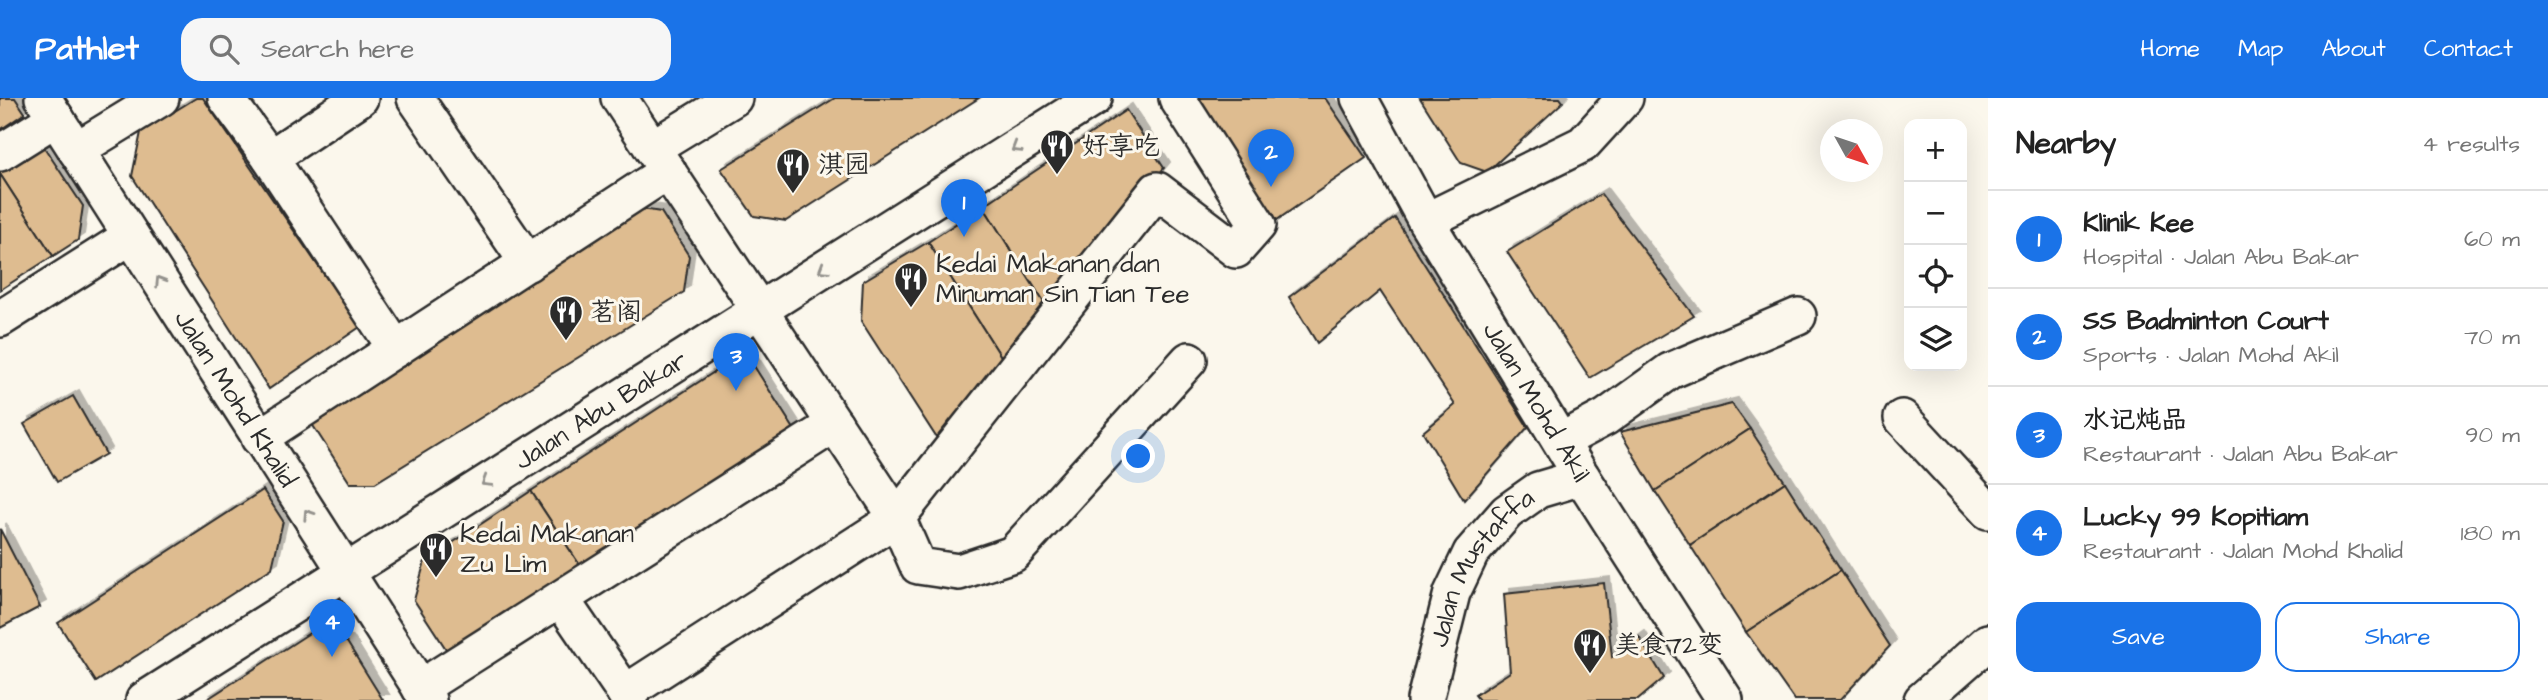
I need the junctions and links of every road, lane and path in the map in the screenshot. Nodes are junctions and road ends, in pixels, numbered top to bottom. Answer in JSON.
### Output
{"nodes":[{"id":1,"x":161,"y":98,"type":"edge"},
{"id":2,"x":226,"y":98,"type":"edge"},
{"id":3,"x":360,"y":98,"type":"edge"},
{"id":4,"x":415,"y":98,"type":"edge"},
{"id":5,"x":619,"y":98,"type":"edge"},
{"id":6,"x":734,"y":98,"type":"edge"},
{"id":7,"x":1094,"y":98,"type":"edge"},
{"id":8,"x":1178,"y":98,"type":"edge"},
{"id":9,"x":1359,"y":98,"type":"edge"},
{"id":10,"x":1625,"y":98,"type":"edge"},
{"id":11,"x":49,"y":108,"type":"edge"},
{"id":12,"x":76,"y":150,"type":"junction"},
{"id":13,"x":0,"y":153,"type":"edge"},
{"id":14,"x":270,"y":158,"type":"junction"},
{"id":15,"x":660,"y":160,"type":"junction"},
{"id":16,"x":1426,"y":221,"type":"junction"},
{"id":17,"x":131,"y":236,"type":"junction"},
{"id":18,"x":528,"y":262,"type":"junction"},
{"id":19,"x":760,"y":310,"type":"junction"},
{"id":20,"x":1798,"y":316,"type":"dead end"},
{"id":21,"x":0,"y":318,"type":"edge"},
{"id":22,"x":396,"y":349,"type":"junction"},
{"id":23,"x":1189,"y":360,"type":"dead end"},
{"id":24,"x":1902,"y":418,"type":"dead end"},
{"id":25,"x":835,"y":424,"type":"junction"},
{"id":26,"x":259,"y":438,"type":"junction"},
{"id":27,"x":1561,"y":441,"type":"junction"},
{"id":28,"x":1582,"y":477,"type":"junction"},
{"id":29,"x":1988,"y":511,"type":"edge"},
{"id":30,"x":897,"y":518,"type":"junction"},
{"id":31,"x":345,"y":572,"type":"junction"},
{"id":32,"x":561,"y":599,"type":"junction"},
{"id":33,"x":1988,"y":642,"type":"edge"},
{"id":34,"x":424,"y":694,"type":"edge"},
{"id":35,"x":1939,"y":694,"type":"edge"},
{"id":36,"x":628,"y":696,"type":"edge"},
{"id":37,"x":1426,"y":699,"type":"edge"},
{"id":38,"x":144,"y":700,"type":"edge"},
{"id":39,"x":1725,"y":700,"type":"edge"}],
"edges":[{"from":1,"to":12,"type":"street"},
{"from":2,"to":14,"type":"street"},
{"from":3,"to":14,"type":"street"},
{"from":4,"to":18,"type":"street"},
{"from":5,"to":15,"type":"street"},
{"from":6,"to":15,"type":"street"},
{"from":7,"to":19,"type":"street","name":"Jalan Abu Bakar","one_way":true},
{"from":8,"to":30,"type":"street"},
{"from":9,"to":16,"type":"street","name":"Jalan Mohd Akil"},
{"from":10,"to":16,"type":"street"},
{"from":11,"to":12,"type":"street","name":"Jalan Mohd Khalid"},
{"from":11,"to":13,"type":"street"},
{"from":12,"to":17,"type":"street","name":"Jalan Mohd Khalid"},
{"from":14,"to":22,"type":"street"},
{"from":15,"to":18,"type":"street"},
{"from":15,"to":19,"type":"street"},
{"from":16,"to":27,"type":"street","name":"Jalan Mohd Akil"},
{"from":17,"to":21,"type":"street"},
{"from":26,"to":17,"type":"street","name":"Jalan Mohd Khalid","one_way":true},
{"from":18,"to":22,"type":"street"},
{"from":19,"to":25,"type":"street"},
{"from":19,"to":31,"type":"street","name":"Jalan Abu Bakar","one_way":true},
{"from":20,"to":27,"type":"street"},
{"from":22,"to":26,"type":"street"},
{"from":23,"to":30,"type":"street"},
{"from":24,"to":29,"type":"street"},
{"from":25,"to":30,"type":"street"},
{"from":25,"to":32,"type":"street"},
{"from":31,"to":26,"type":"street","name":"Jalan Mohd Khalid","one_way":true},
{"from":27,"to":28,"type":"street","name":"Jalan Mohd Akil"},
{"from":28,"to":37,"type":"street","name":"Jalan Mustaffa"},
{"from":28,"to":39,"type":"street","name":"Jalan Mohd Akil"},
{"from":30,"to":36,"type":"street"},
{"from":31,"to":34,"type":"street","name":"Jalan Mohd Khalid"},
{"from":31,"to":38,"type":"street","name":"Jalan Abu Bakar"},
{"from":32,"to":34,"type":"street"},
{"from":32,"to":36,"type":"street"},
{"from":33,"to":35,"type":"street"}]}
